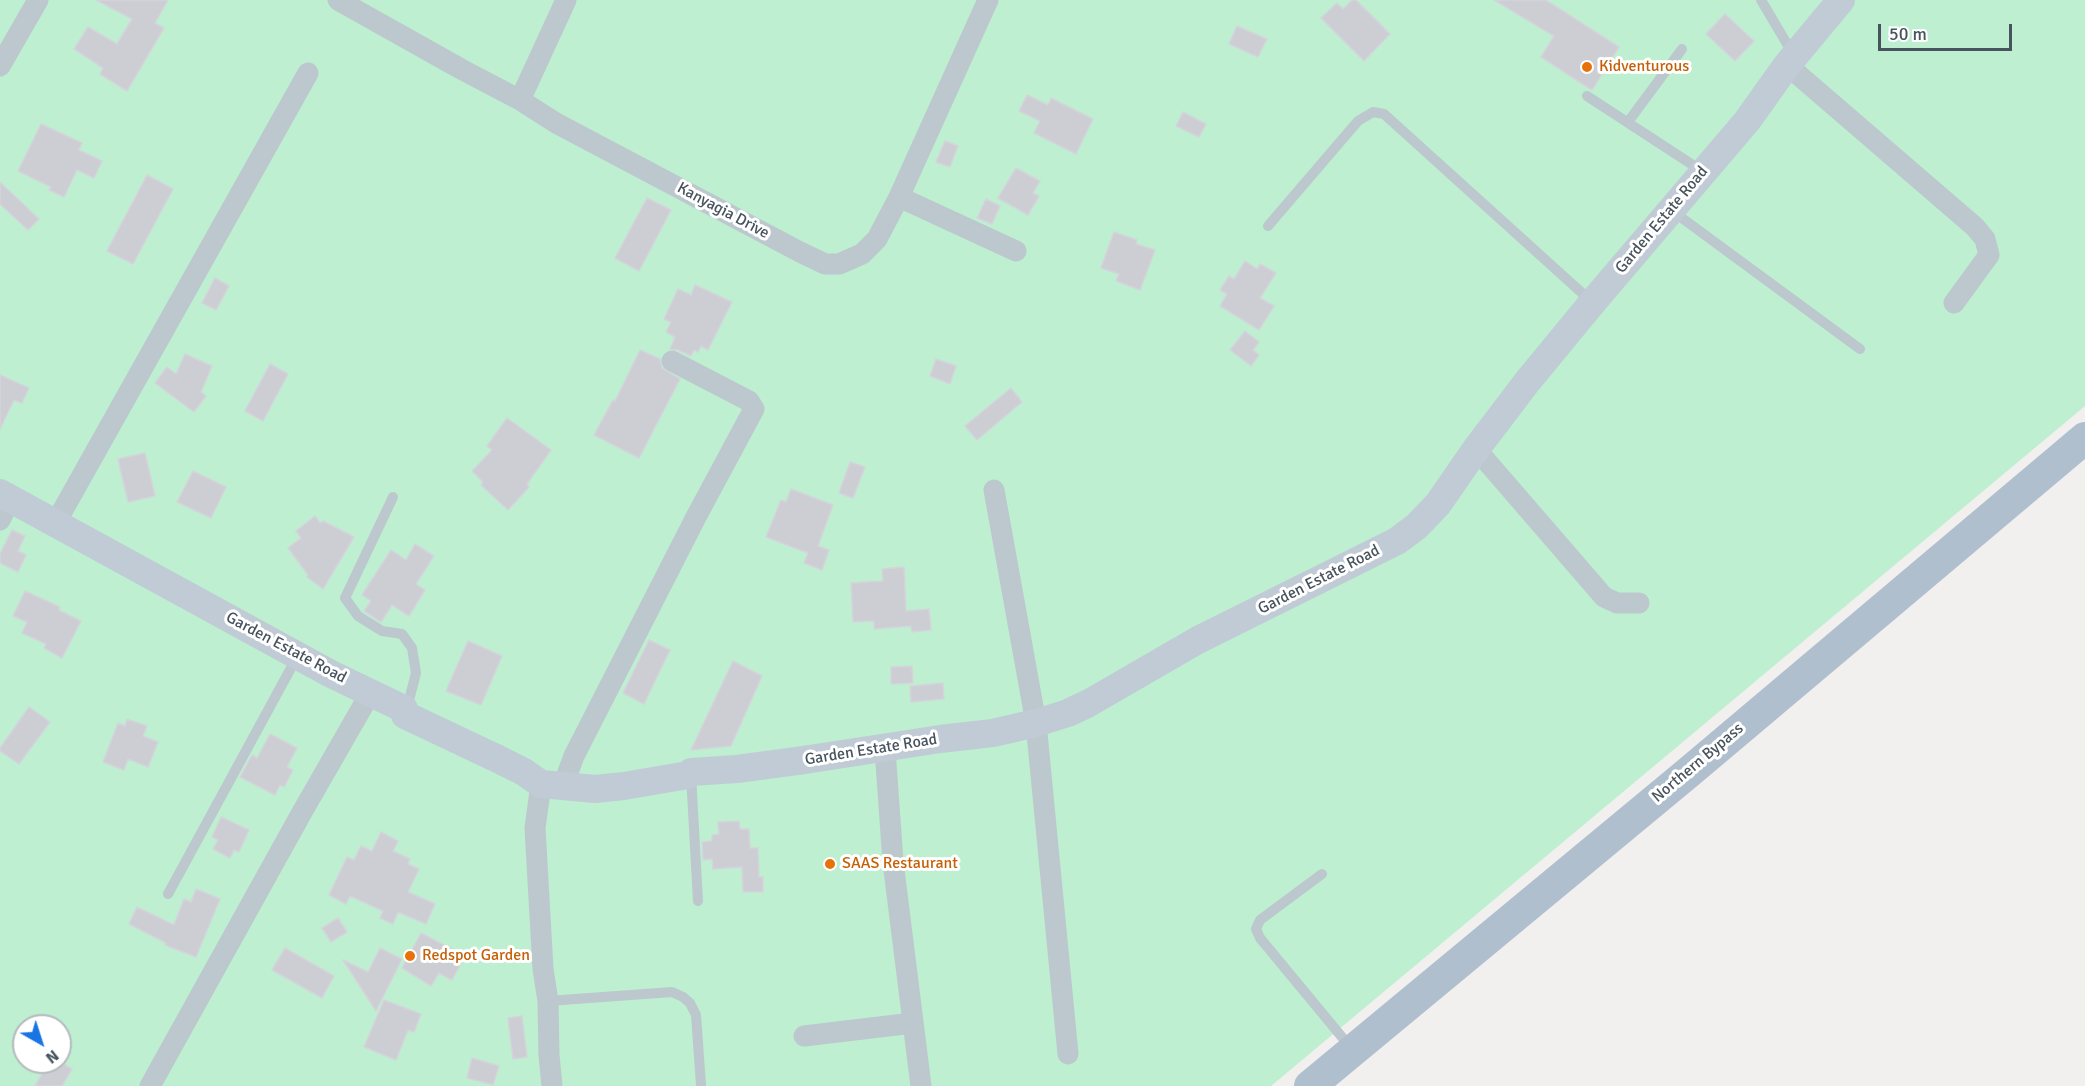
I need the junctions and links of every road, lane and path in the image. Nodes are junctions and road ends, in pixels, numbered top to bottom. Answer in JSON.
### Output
{"nodes":[{"id":1,"x":38,"y":0,"type":"edge"},
{"id":2,"x":338,"y":0,"type":"edge"},
{"id":3,"x":566,"y":0,"type":"edge"},
{"id":4,"x":988,"y":0,"type":"edge"},
{"id":5,"x":1761,"y":0,"type":"edge"},
{"id":6,"x":1841,"y":0,"type":"edge"},
{"id":7,"x":1682,"y":49,"type":"dead end"},
{"id":8,"x":1791,"y":61,"type":"junction"},
{"id":9,"x":0,"y":66,"type":"edge"},
{"id":10,"x":308,"y":73,"type":"dead end"},
{"id":11,"x":1587,"y":96,"type":"dead end"},
{"id":12,"x":520,"y":100,"type":"junction"},
{"id":13,"x":1628,"y":122,"type":"junction"},
{"id":14,"x":1702,"y":171,"type":"junction"},
{"id":15,"x":899,"y":197,"type":"junction"},
{"id":16,"x":1671,"y":209,"type":"junction"},
{"id":17,"x":1268,"y":226,"type":"dead end"},
{"id":18,"x":1016,"y":251,"type":"dead end"},
{"id":19,"x":1592,"y":303,"type":"junction"},
{"id":20,"x":1954,"y":303,"type":"dead end"},
{"id":21,"x":1860,"y":349,"type":"dead end"},
{"id":22,"x":672,"y":361,"type":"dead end"},
{"id":23,"x":2085,"y":438,"type":"edge"},
{"id":24,"x":1476,"y":449,"type":"junction"},
{"id":25,"x":994,"y":490,"type":"dead end"},
{"id":26,"x":393,"y":497,"type":"dead end"},
{"id":27,"x":4,"y":504,"type":"edge"},
{"id":28,"x":55,"y":524,"type":"junction"},
{"id":29,"x":1639,"y":603,"type":"dead end"},
{"id":30,"x":298,"y":656,"type":"junction"},
{"id":31,"x":372,"y":692,"type":"junction"},
{"id":32,"x":405,"y":716,"type":"junction"},
{"id":33,"x":1036,"y":723,"type":"junction"},
{"id":34,"x":885,"y":749,"type":"junction"},
{"id":35,"x":691,"y":771,"type":"junction"},
{"id":36,"x":541,"y":784,"type":"junction"},
{"id":37,"x":573,"y":788,"type":"junction"},
{"id":38,"x":1322,"y":874,"type":"dead end"},
{"id":39,"x":168,"y":894,"type":"dead end"},
{"id":40,"x":698,"y":901,"type":"dead end"},
{"id":41,"x":548,"y":1001,"type":"junction"},
{"id":42,"x":913,"y":1023,"type":"junction"},
{"id":43,"x":804,"y":1036,"type":"dead end"},
{"id":44,"x":1353,"y":1050,"type":"junction"},
{"id":45,"x":1068,"y":1054,"type":"dead end"},
{"id":46,"x":701,"y":1085,"type":"edge"},
{"id":47,"x":150,"y":1086,"type":"edge"},
{"id":48,"x":552,"y":1086,"type":"edge"},
{"id":49,"x":921,"y":1086,"type":"edge"},
{"id":50,"x":1310,"y":1086,"type":"edge"}],
"edges":[{"from":1,"to":9,"type":"street"},
{"from":2,"to":12,"type":"street","name":"Kanyagia Drive"},
{"from":3,"to":12,"type":"street"},
{"from":4,"to":15,"type":"street","name":"Kanyagia Drive"},
{"from":5,"to":8,"type":"lane"},
{"from":6,"to":8,"type":"street","name":"Garden Estate Road"},
{"from":7,"to":13,"type":"lane"},
{"from":8,"to":14,"type":"street","name":"Garden Estate Road"},
{"from":8,"to":20,"type":"street"},
{"from":10,"to":28,"type":"street"},
{"from":11,"to":13,"type":"lane"},
{"from":12,"to":15,"type":"street","name":"Kanyagia Drive"},
{"from":13,"to":14,"type":"lane"},
{"from":14,"to":16,"type":"street","name":"Garden Estate Road"},
{"from":15,"to":18,"type":"street"},
{"from":16,"to":19,"type":"street","name":"Garden Estate Road"},
{"from":16,"to":21,"type":"lane"},
{"from":17,"to":19,"type":"lane"},
{"from":19,"to":24,"type":"street","name":"Garden Estate Road"},
{"from":22,"to":37,"type":"street"},
{"from":23,"to":44,"type":"main road","name":"Northern Bypass"},
{"from":24,"to":29,"type":"street"},
{"from":24,"to":33,"type":"street","name":"Garden Estate Road"},
{"from":25,"to":33,"type":"street"},
{"from":26,"to":32,"type":"lane"},
{"from":27,"to":28,"type":"street","name":"Garden Estate Road"},
{"from":28,"to":30,"type":"street","name":"Garden Estate Road"},
{"from":30,"to":31,"type":"street","name":"Garden Estate Road"},
{"from":30,"to":39,"type":"lane"},
{"from":31,"to":32,"type":"street","name":"Garden Estate Road"},
{"from":31,"to":47,"type":"street"},
{"from":32,"to":36,"type":"street","name":"Garden Estate Road"},
{"from":33,"to":34,"type":"street","name":"Garden Estate Road"},
{"from":33,"to":45,"type":"street"},
{"from":34,"to":35,"type":"street","name":"Garden Estate Road"},
{"from":34,"to":42,"type":"street"},
{"from":35,"to":37,"type":"street","name":"Garden Estate Road"},
{"from":35,"to":40,"type":"lane"},
{"from":36,"to":37,"type":"street","name":"Garden Estate Road"},
{"from":36,"to":41,"type":"street"},
{"from":38,"to":44,"type":"lane"},
{"from":41,"to":46,"type":"lane"},
{"from":41,"to":48,"type":"street"},
{"from":42,"to":43,"type":"street"},
{"from":42,"to":49,"type":"street"},
{"from":44,"to":50,"type":"main road","name":"Northern Bypass"}]}
